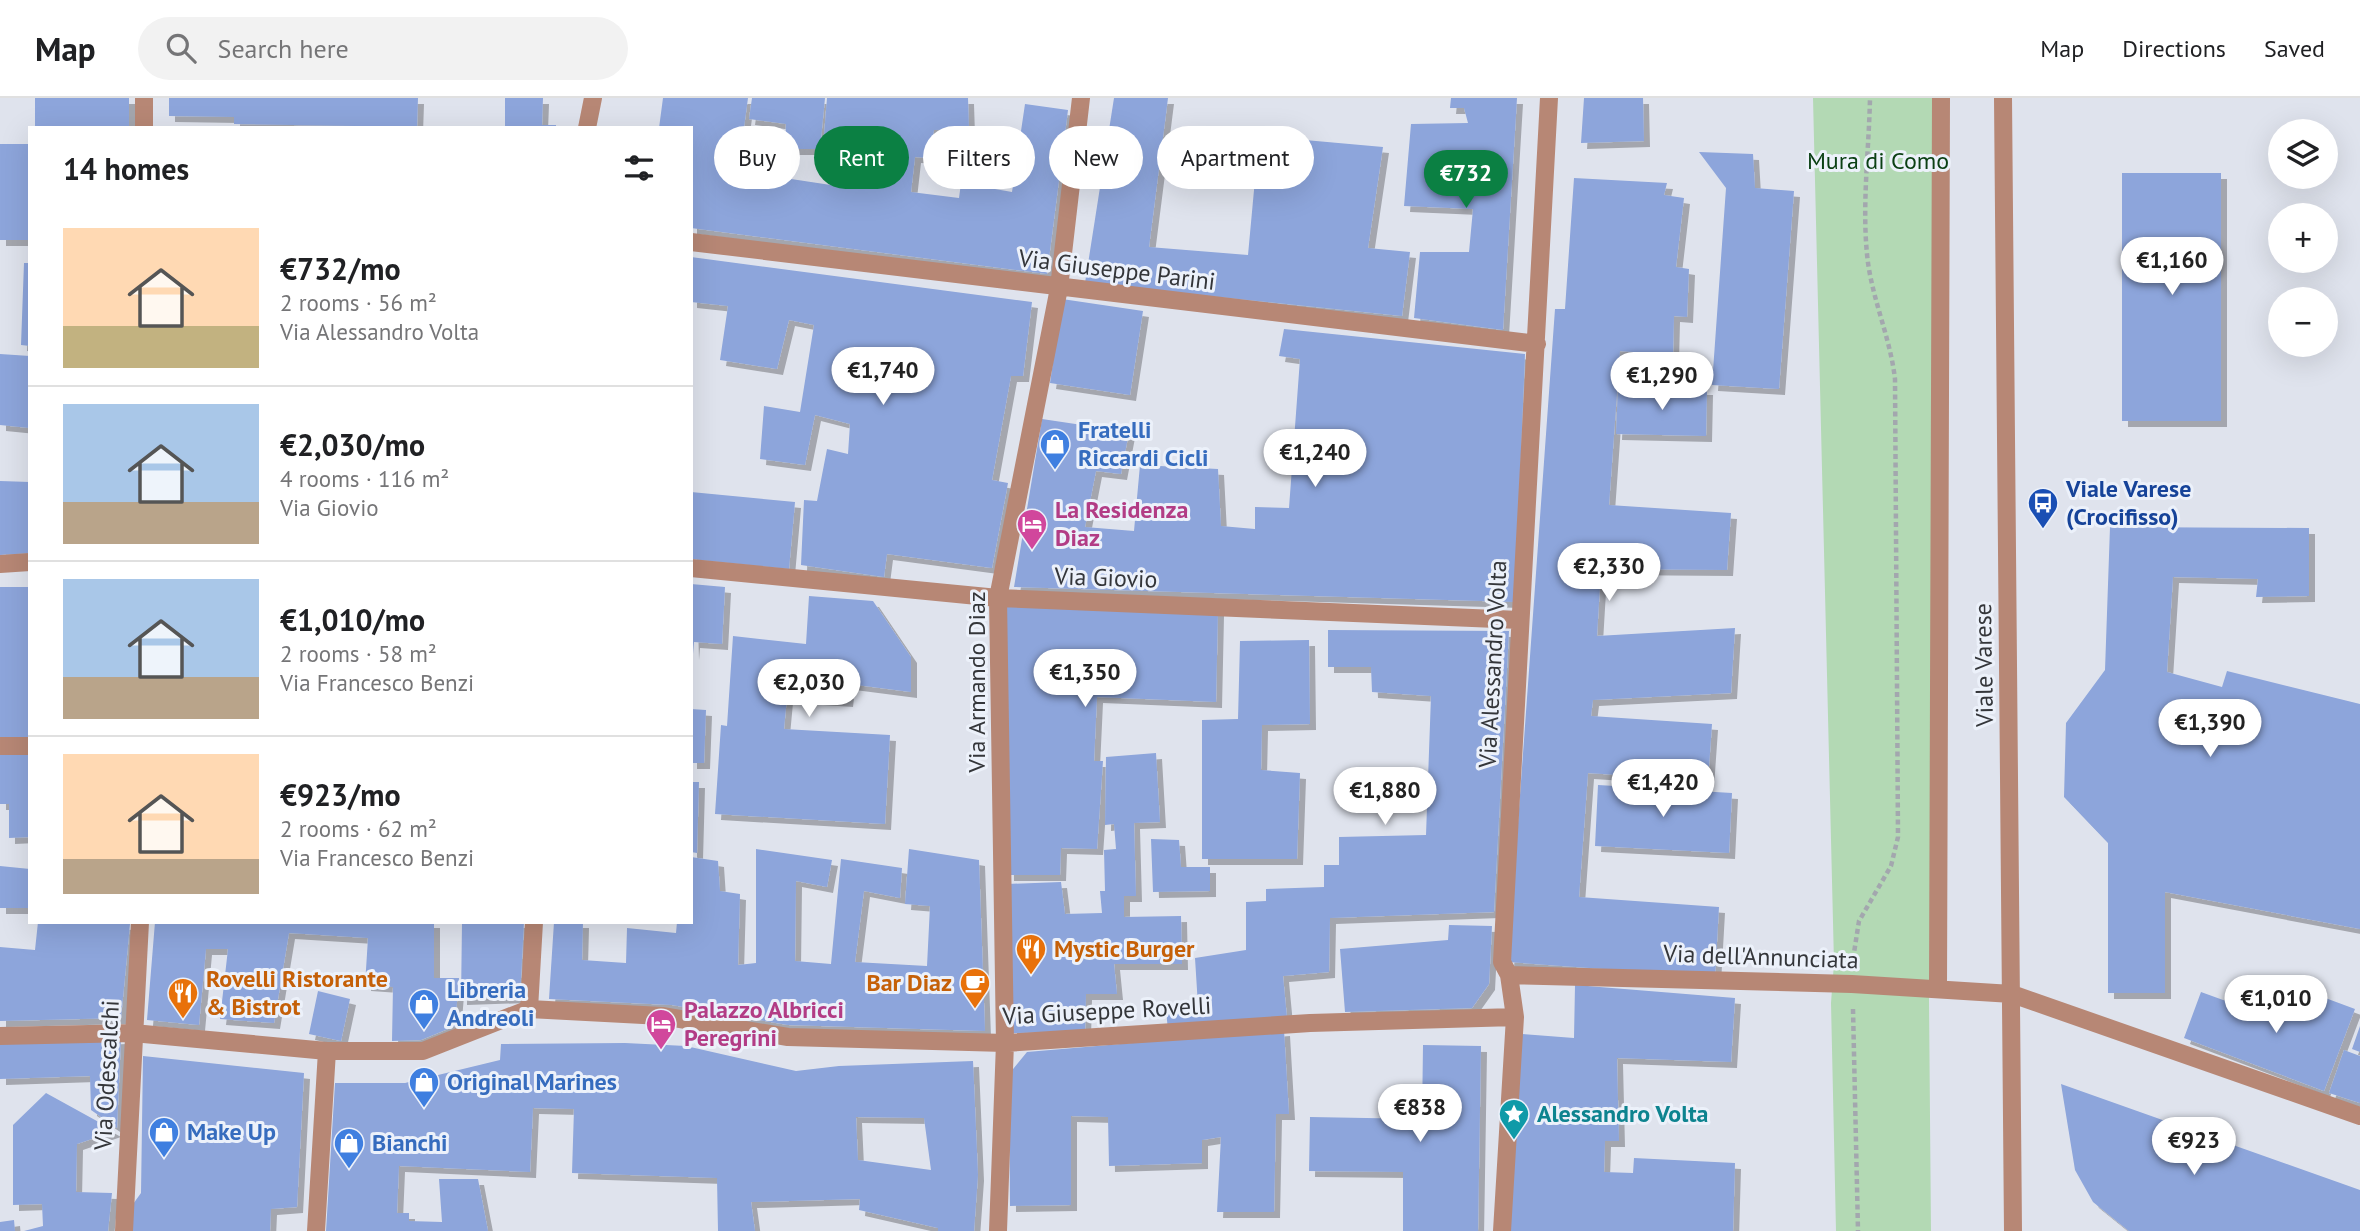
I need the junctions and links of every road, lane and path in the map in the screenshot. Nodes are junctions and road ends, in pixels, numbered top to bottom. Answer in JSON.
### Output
{"nodes":[{"id":1,"x":144,"y":98,"type":"edge"},
{"id":2,"x":593,"y":98,"type":"edge"},
{"id":3,"x":1081,"y":98,"type":"edge"},
{"id":4,"x":1549,"y":98,"type":"edge"},
{"id":5,"x":1870,"y":98,"type":"edge"},
{"id":6,"x":1941,"y":98,"type":"edge"},
{"id":7,"x":2003,"y":98,"type":"edge"},
{"id":8,"x":144,"y":126,"type":"edge"},
{"id":9,"x":587,"y":126,"type":"edge"},
{"id":10,"x":693,"y":242,"type":"edge"},
{"id":11,"x":1059,"y":288,"type":"junction"},
{"id":12,"x":1537,"y":344,"type":"junction"},
{"id":13,"x":28,"y":562,"type":"edge"},
{"id":14,"x":0,"y":564,"type":"edge"},
{"id":15,"x":693,"y":568,"type":"edge"},
{"id":16,"x":998,"y":598,"type":"junction"},
{"id":17,"x":1520,"y":620,"type":"junction"},
{"id":18,"x":0,"y":746,"type":"edge"},
{"id":19,"x":28,"y":746,"type":"edge"},
{"id":20,"x":140,"y":924,"type":"edge"},
{"id":21,"x":534,"y":924,"type":"edge"},
{"id":22,"x":1509,"y":975,"type":"junction"},
{"id":23,"x":1852,"y":984,"type":"junction"},
{"id":24,"x":1938,"y":988,"type":"junction"},
{"id":25,"x":2012,"y":994,"type":"junction"},
{"id":26,"x":529,"y":1009,"type":"junction"},
{"id":27,"x":1514,"y":1017,"type":"junction"},
{"id":28,"x":133,"y":1033,"type":"junction"},
{"id":29,"x":0,"y":1036,"type":"edge"},
{"id":30,"x":1005,"y":1043,"type":"junction"},
{"id":31,"x":327,"y":1051,"type":"junction"},
{"id":32,"x":2360,"y":1116,"type":"edge"},
{"id":33,"x":124,"y":1231,"type":"edge"},
{"id":34,"x":316,"y":1231,"type":"edge"},
{"id":35,"x":998,"y":1231,"type":"edge"},
{"id":36,"x":1502,"y":1231,"type":"edge"},
{"id":37,"x":1858,"y":1231,"type":"edge"},
{"id":38,"x":2013,"y":1231,"type":"edge"}],
"edges":[{"from":1,"to":8,"type":"street"},
{"from":2,"to":9,"type":"street"},
{"from":3,"to":11,"type":"street","name":"Via Armando Diaz"},
{"from":4,"to":12,"type":"street","name":"Via Alessandro Volta"},
{"from":5,"to":23,"type":"path"},
{"from":6,"to":24,"type":"street"},
{"from":7,"to":25,"type":"street","name":"Viale Varese"},
{"from":10,"to":11,"type":"street","name":"Via Giuseppe Parini"},
{"from":11,"to":12,"type":"street","name":"Via Giuseppe Parini"},
{"from":11,"to":16,"type":"street","name":"Via Armando Diaz"},
{"from":12,"to":17,"type":"street","name":"Via Alessandro Volta"},
{"from":13,"to":14,"type":"street"},
{"from":15,"to":16,"type":"street","name":"Via Giovio"},
{"from":16,"to":17,"type":"street","name":"Via Giovio"},
{"from":16,"to":30,"type":"street","name":"Via Armando Diaz"},
{"from":17,"to":22,"type":"street","name":"Via Alessandro Volta"},
{"from":18,"to":19,"type":"street"},
{"from":20,"to":28,"type":"street","name":"Via Odescalchi"},
{"from":21,"to":26,"type":"street"},
{"from":22,"to":23,"type":"street","name":"Via dell'Annunciata"},
{"from":22,"to":27,"type":"street","name":"Via Alessandro Volta"},
{"from":23,"to":24,"type":"street","name":"Via dell'Annunciata"},
{"from":23,"to":37,"type":"path"},
{"from":24,"to":25,"type":"street","name":"Via dell'Annunciata"},
{"from":25,"to":32,"type":"street","name":"Via dell'Annunciata"},
{"from":25,"to":38,"type":"street","name":"Viale Varese"},
{"from":26,"to":30,"type":"street","name":"Via Giuseppe Rovelli"},
{"from":26,"to":31,"type":"street","name":"Via Giuseppe Rovelli"},
{"from":27,"to":30,"type":"street","name":"Via Giuseppe Rovelli"},
{"from":27,"to":36,"type":"street","name":"Via Alessandro Volta"},
{"from":28,"to":29,"type":"street","name":"Via Giuseppe Rovelli"},
{"from":28,"to":31,"type":"street","name":"Via Giuseppe Rovelli"},
{"from":28,"to":33,"type":"street","name":"Via Odescalchi"},
{"from":30,"to":35,"type":"street","name":"Via Armando Diaz"},
{"from":31,"to":34,"type":"street"}]}
